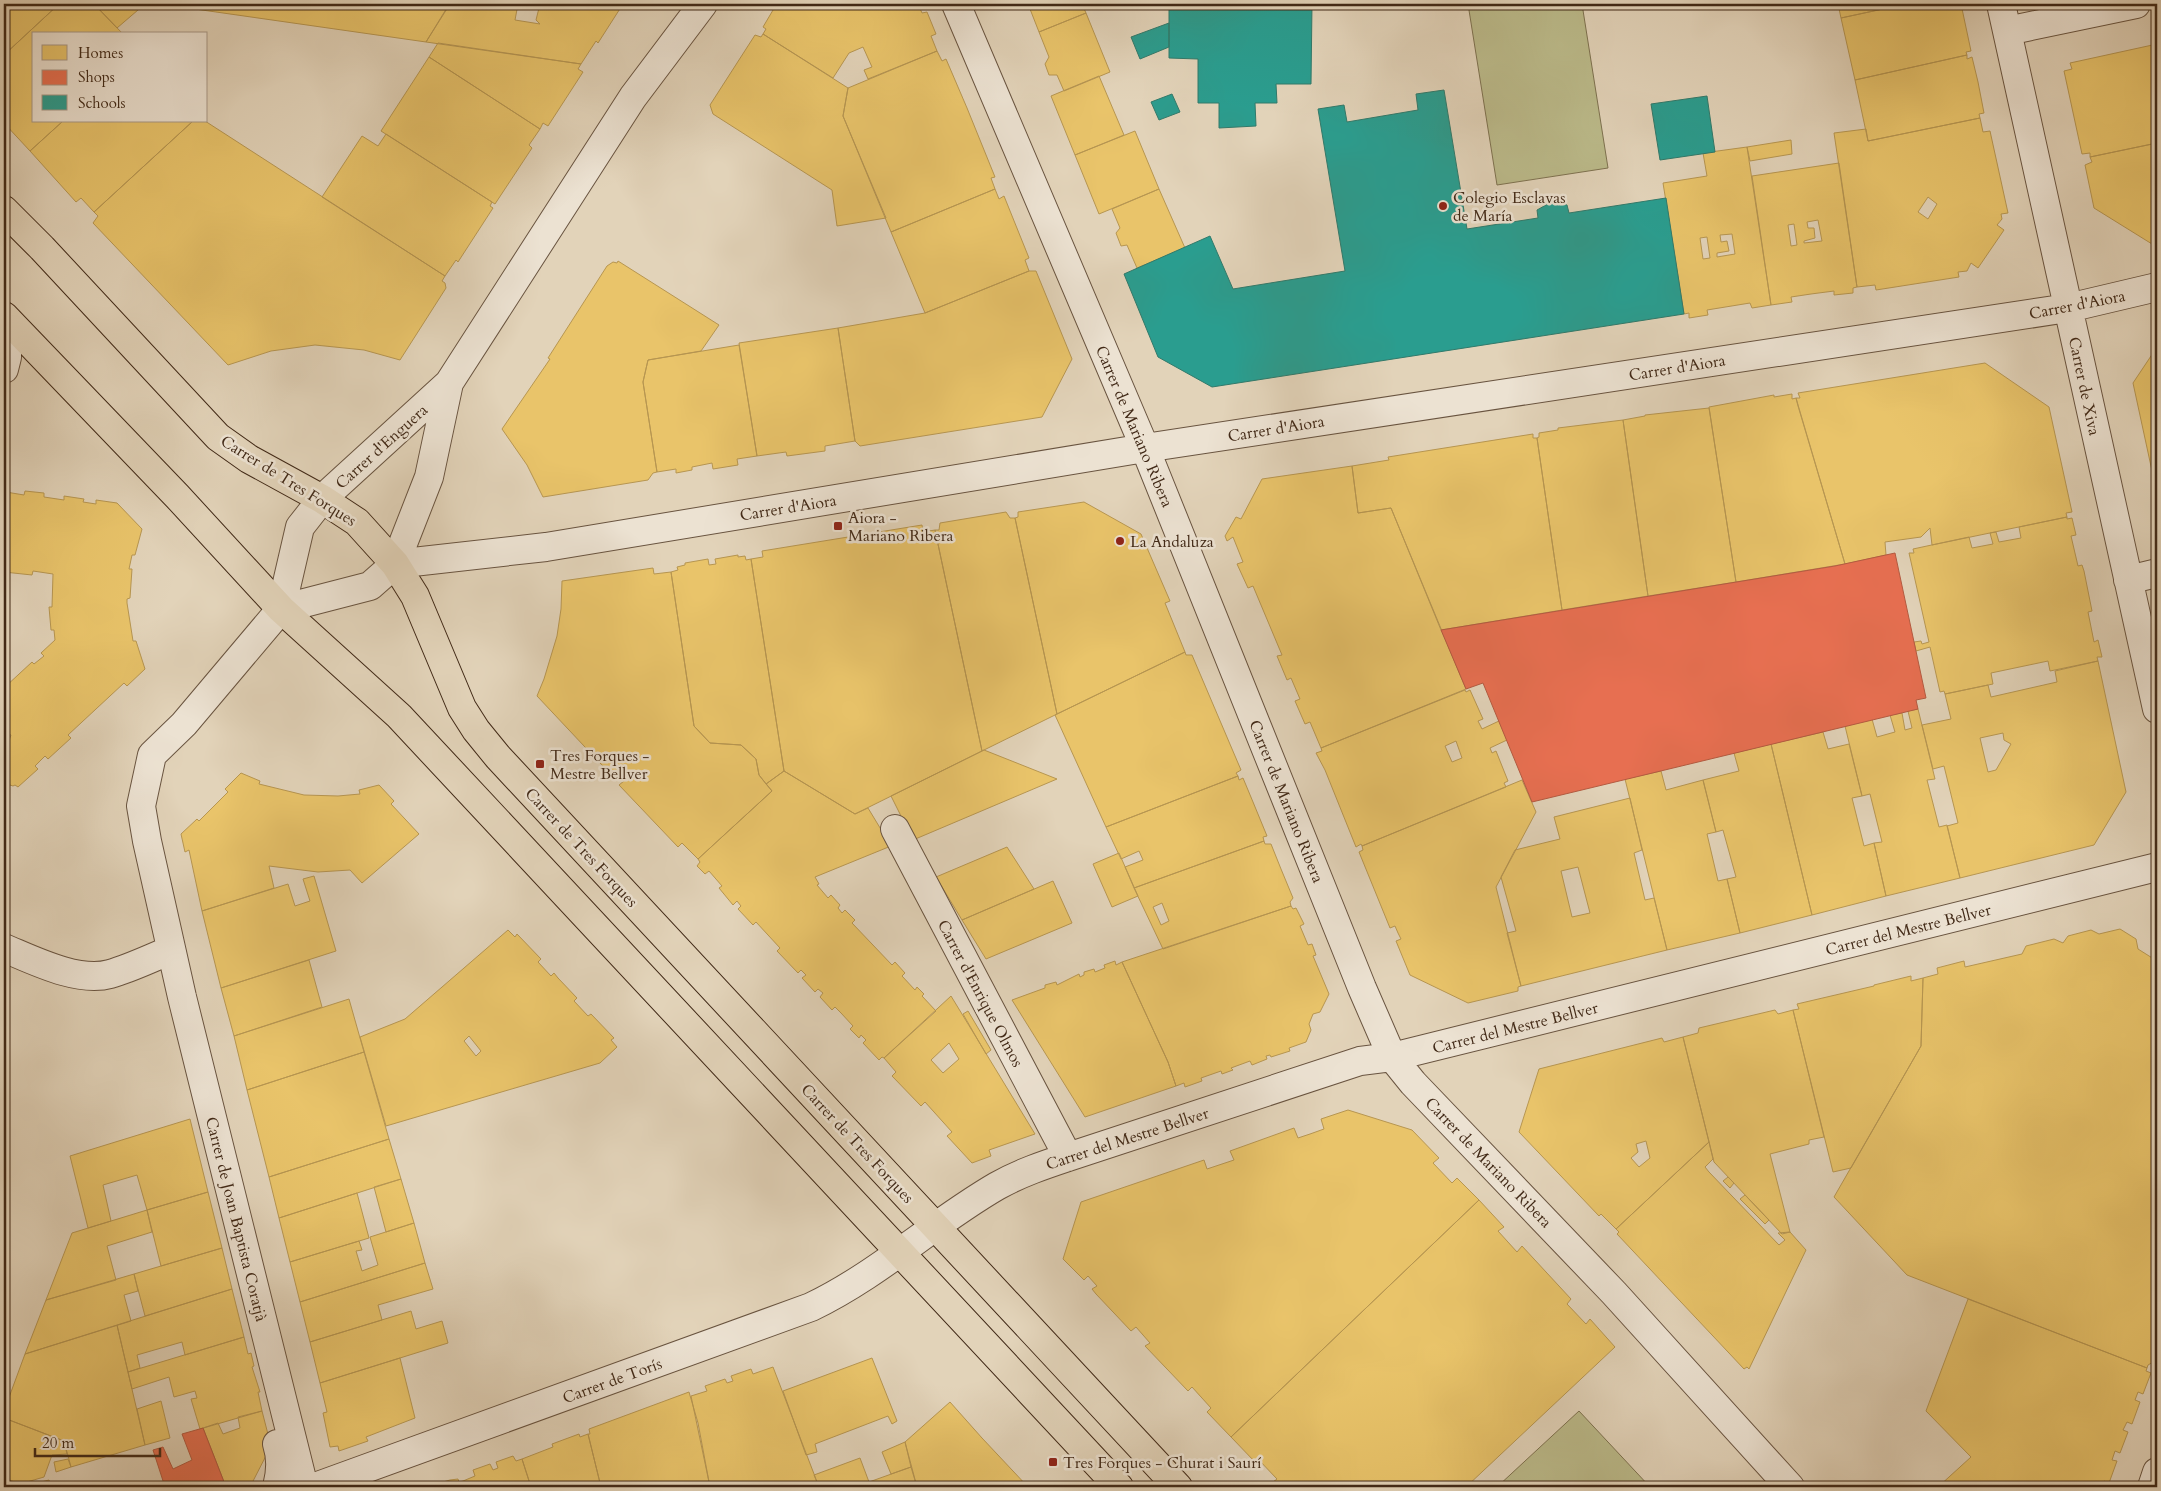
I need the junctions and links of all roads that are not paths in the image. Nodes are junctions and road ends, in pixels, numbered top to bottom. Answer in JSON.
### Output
{"nodes":[{"id":1,"x":679,"y":4,"type":"edge"},
{"id":2,"x":703,"y":4,"type":"edge"},
{"id":3,"x":956,"y":4,"type":"edge"},
{"id":4,"x":2001,"y":4,"type":"edge"},
{"id":5,"x":2136,"y":4,"type":"edge"},
{"id":6,"x":2007,"y":32,"type":"junction"},
{"id":7,"x":633,"y":97,"type":"junction"},
{"id":8,"x":4,"y":210,"type":"edge"},
{"id":9,"x":2157,"y":287,"type":"edge"},
{"id":10,"x":2068,"y":308,"type":"junction"},
{"id":11,"x":6,"y":318,"type":"edge"},
{"id":12,"x":4,"y":369,"type":"edge"},
{"id":13,"x":449,"y":383,"type":"junction"},
{"id":14,"x":1146,"y":448,"type":"junction"},
{"id":15,"x":322,"y":499,"type":"junction"},
{"id":16,"x":395,"y":564,"type":"junction"},
{"id":17,"x":2157,"y":573,"type":"edge"},
{"id":18,"x":2128,"y":580,"type":"junction"},
{"id":19,"x":281,"y":609,"type":"junction"},
{"id":20,"x":2157,"y":709,"type":"edge"},
{"id":21,"x":895,"y":829,"type":"dead end"},
{"id":22,"x":2157,"y":867,"type":"edge"},
{"id":23,"x":4,"y":948,"type":"edge"},
{"id":24,"x":171,"y":950,"type":"junction"},
{"id":25,"x":1392,"y":1058,"type":"junction"},
{"id":26,"x":1068,"y":1157,"type":"junction"},
{"id":27,"x":936,"y":1227,"type":"junction"},
{"id":28,"x":900,"y":1253,"type":"junction"},
{"id":29,"x":277,"y":1444,"type":"dead end"},
{"id":30,"x":2157,"y":1472,"type":"edge"},
{"id":31,"x":277,"y":1487,"type":"edge"},
{"id":32,"x":304,"y":1487,"type":"edge"},
{"id":33,"x":315,"y":1487,"type":"edge"},
{"id":34,"x":1119,"y":1487,"type":"edge"},
{"id":35,"x":1178,"y":1487,"type":"edge"},
{"id":36,"x":1790,"y":1487,"type":"edge"},
{"id":37,"x":2152,"y":1487,"type":"edge"}],
"edges":[{"from":1,"to":7,"type":"street","name":"Carrer d'Enguera"},
{"from":2,"to":7,"type":"street","name":"Carrer d'Enguera"},
{"from":3,"to":14,"type":"street","name":"Carrer de Mariano Ribera"},
{"from":4,"to":6,"type":"street","name":"Carrer de Xiva"},
{"from":5,"to":6,"type":"street"},
{"from":6,"to":10,"type":"street","name":"Carrer de Xiva"},
{"from":7,"to":13,"type":"street","name":"Carrer d'Enguera"},
{"from":8,"to":15,"type":"main road","name":"Carrer de Tres Forques"},
{"from":9,"to":10,"type":"street","name":"Carrer d'Aiora"},
{"from":10,"to":14,"type":"street","name":"Carrer d'Aiora"},
{"from":10,"to":18,"type":"street","name":"Carrer de Xiva"},
{"from":11,"to":12,"type":"street"},
{"from":11,"to":19,"type":"main road"},
{"from":13,"to":15,"type":"street","name":"Carrer d'Enguera"},
{"from":13,"to":16,"type":"street","name":"Carrer d'Enguera"},
{"from":14,"to":16,"type":"street","name":"Carrer d'Aiora"},
{"from":14,"to":25,"type":"street","name":"Carrer de Mariano Ribera"},
{"from":15,"to":16,"type":"main road","name":"Carrer de Tres Forques"},
{"from":15,"to":19,"type":"street","name":"Carrer d'Enguera"},
{"from":16,"to":19,"type":"street","name":"Carrer d'Enguera"},
{"from":16,"to":27,"type":"main road","name":"Carrer de Tres Forques"},
{"from":17,"to":18,"type":"street"},
{"from":18,"to":20,"type":"street","name":"Carrer de Xiva"},
{"from":19,"to":24,"type":"street","name":"Carrer de Joan Baptista Coratjà"},
{"from":19,"to":28,"type":"main road"},
{"from":21,"to":26,"type":"street","name":"Carrer d'Enrique Olmos"},
{"from":22,"to":25,"type":"street","name":"Carrer del Mestre Bellver"},
{"from":23,"to":24,"type":"street"},
{"from":24,"to":32,"type":"street","name":"Carrer de Joan Baptista Coratjà"},
{"from":25,"to":26,"type":"street","name":"Carrer del Mestre Bellver"},
{"from":25,"to":36,"type":"street","name":"Carrer de Mariano Ribera"},
{"from":26,"to":27,"type":"street","name":"Carrer del Mestre Bellver"},
{"from":27,"to":28,"type":"street","name":"Carrer del Mestre Bellver"},
{"from":27,"to":35,"type":"main road","name":"Carrer de Tres Forques"},
{"from":28,"to":33,"type":"street","name":"Carrer de Torís"},
{"from":28,"to":34,"type":"main road"},
{"from":29,"to":31,"type":"street"},
{"from":30,"to":37,"type":"street"}]}
